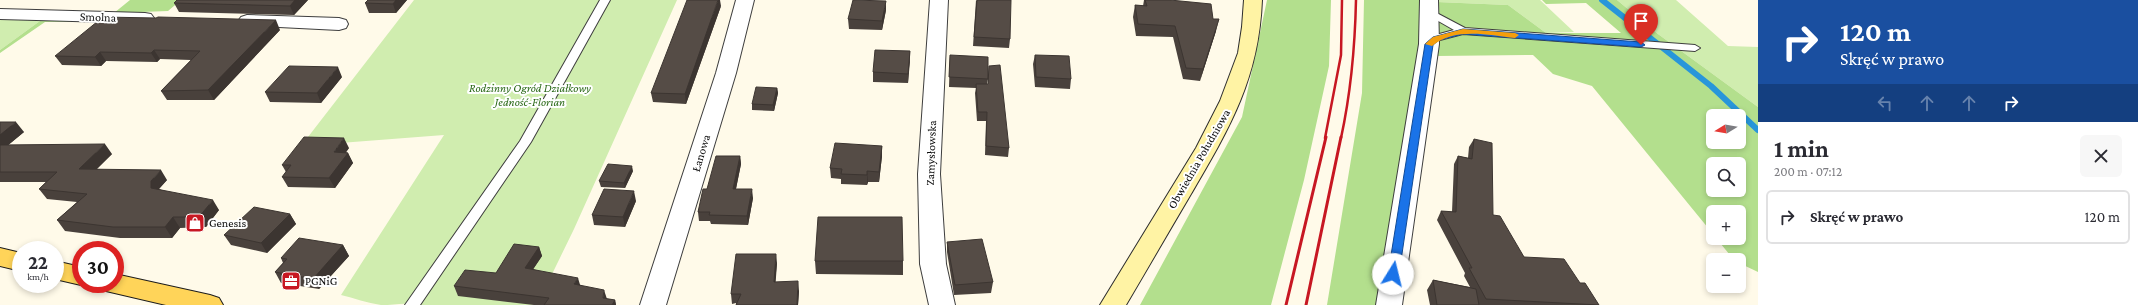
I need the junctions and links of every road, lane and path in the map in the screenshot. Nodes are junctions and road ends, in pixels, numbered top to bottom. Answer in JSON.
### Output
{"nodes":[{"id":1,"x":605,"y":0,"type":"edge"},
{"id":2,"x":745,"y":0,"type":"edge"},
{"id":3,"x":939,"y":0,"type":"edge"},
{"id":4,"x":1253,"y":0,"type":"edge"},
{"id":5,"x":1429,"y":6,"type":"edge"},
{"id":6,"x":0,"y":14,"type":"edge"},
{"id":7,"x":166,"y":19,"type":"edge"},
{"id":8,"x":229,"y":21,"type":"edge"},
{"id":9,"x":339,"y":24,"type":"dead end"},
{"id":10,"x":1463,"y":31,"type":"junction"},
{"id":11,"x":1429,"y":44,"type":"junction"},
{"id":12,"x":1695,"y":48,"type":"dead end"},
{"id":13,"x":0,"y":257,"type":"edge"},
{"id":14,"x":12,"y":260,"type":"edge"},
{"id":15,"x":124,"y":286,"type":"edge"},
{"id":16,"x":210,"y":305,"type":"edge"},
{"id":17,"x":412,"y":305,"type":"edge"},
{"id":18,"x":653,"y":305,"type":"edge"},
{"id":19,"x":942,"y":305,"type":"edge"},
{"id":20,"x":1113,"y":305,"type":"edge"},
{"id":21,"x":1389,"y":305,"type":"edge"}],
"edges":[{"from":1,"to":17,"type":"lane"},
{"from":2,"to":18,"type":"street","name":"Łanowa"},
{"from":3,"to":19,"type":"street","name":"Zamysłowska"},
{"from":4,"to":20,"type":"main road","name":"Obwiednia Południowa"},
{"from":5,"to":10,"type":"lane"},
{"from":5,"to":11,"type":"street"},
{"from":6,"to":7,"type":"street","name":"Smolna"},
{"from":8,"to":9,"type":"street"},
{"from":10,"to":11,"type":"lane"},
{"from":10,"to":12,"type":"lane"},
{"from":11,"to":21,"type":"street"},
{"from":13,"to":14,"type":"main road"},
{"from":15,"to":16,"type":"main road"}]}
